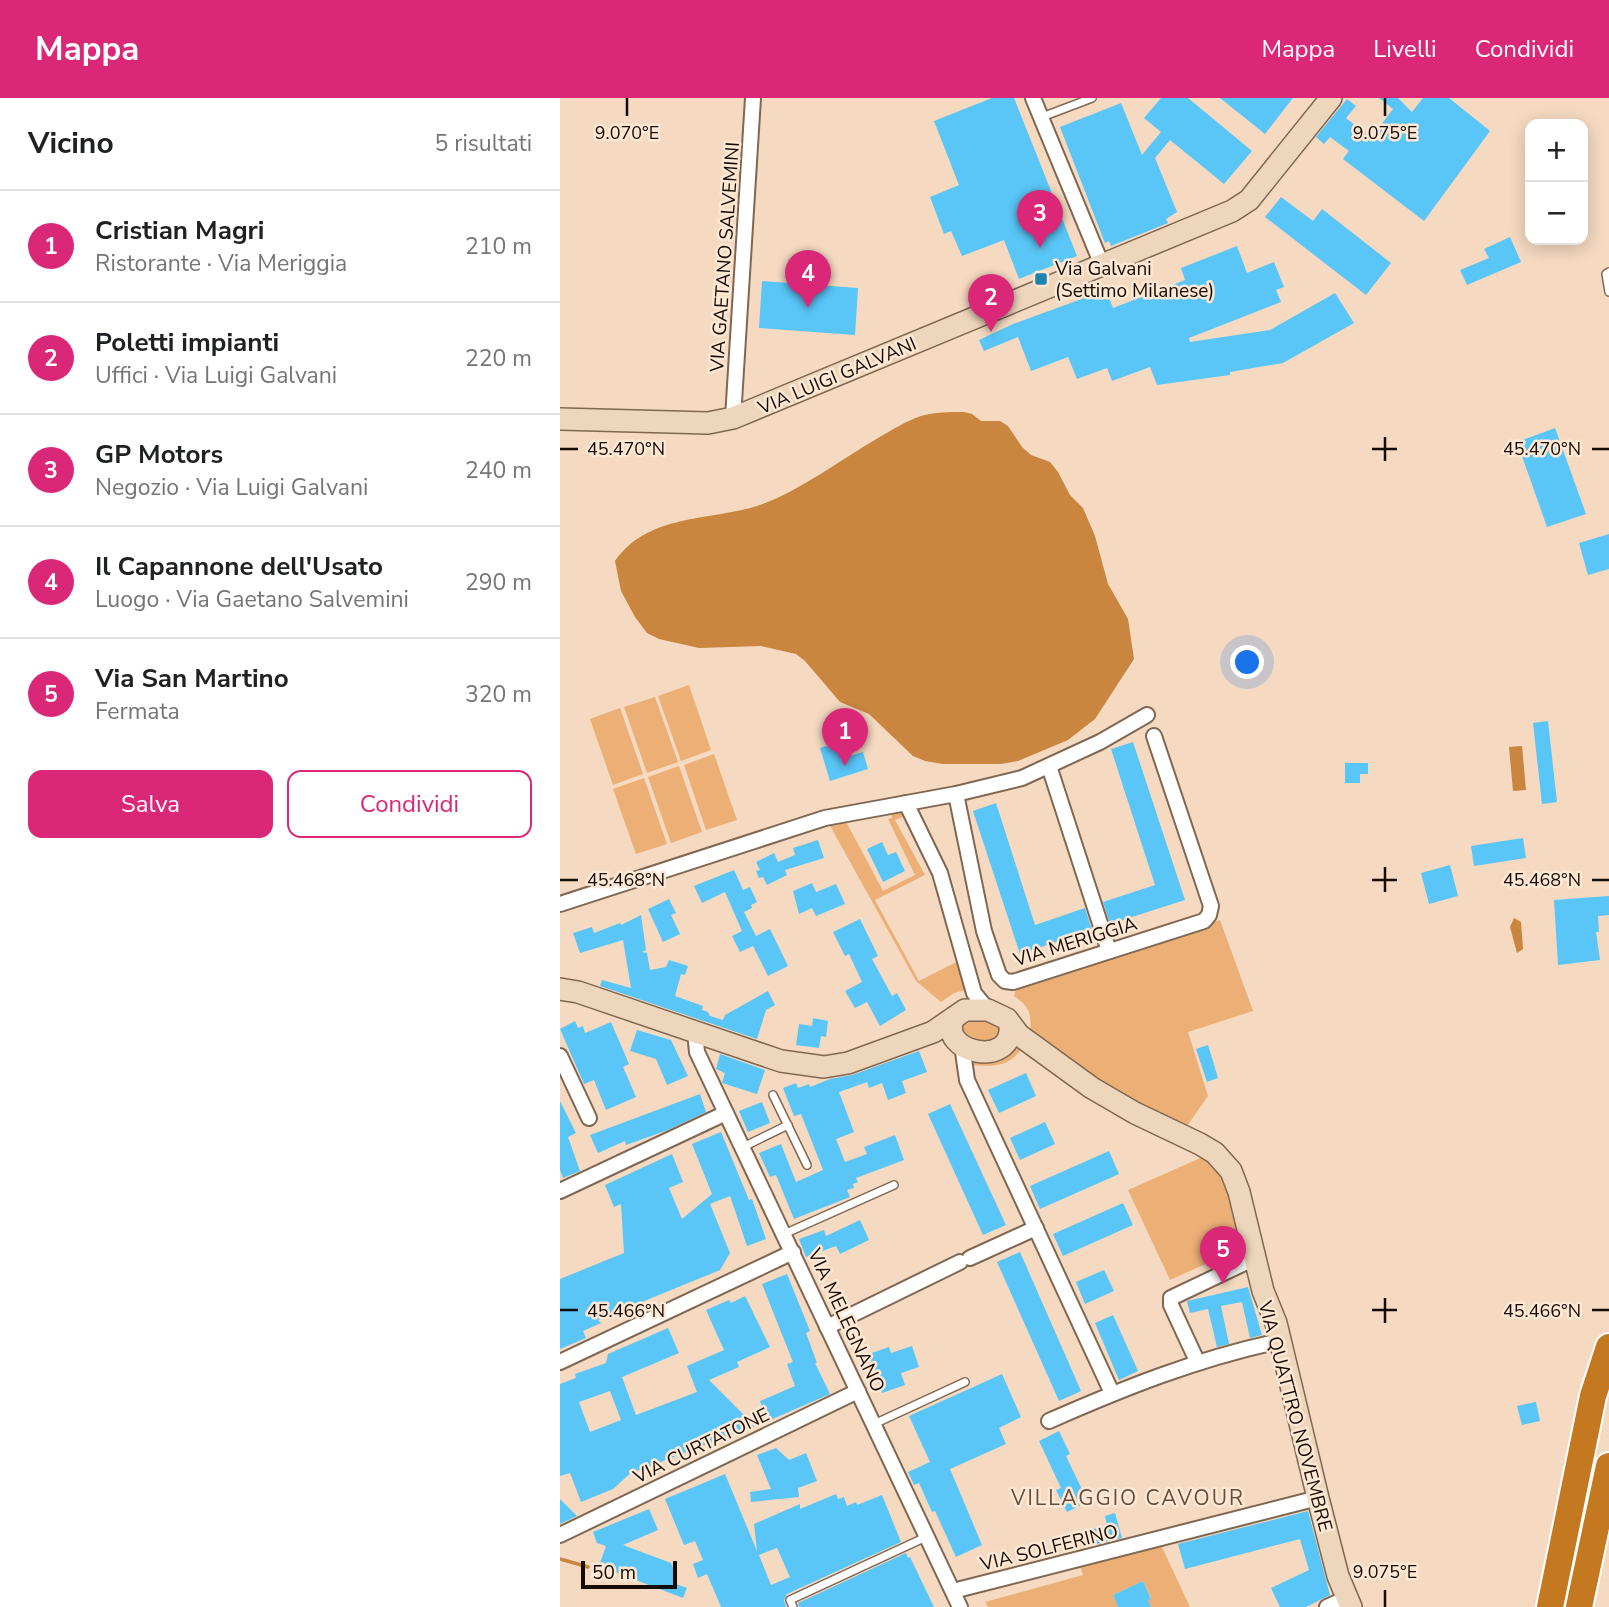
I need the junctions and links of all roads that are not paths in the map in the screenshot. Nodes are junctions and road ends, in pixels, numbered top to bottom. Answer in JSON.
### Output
{"nodes":[{"id":1,"x":753,"y":98,"type":"edge"},
{"id":2,"x":1033,"y":98,"type":"edge"},
{"id":3,"x":1092,"y":98,"type":"edge"},
{"id":4,"x":1331,"y":98,"type":"edge"},
{"id":5,"x":1041,"y":117,"type":"junction"},
{"id":6,"x":1102,"y":265,"type":"junction"},
{"id":7,"x":1609,"y":272,"type":"edge"},
{"id":8,"x":1609,"y":292,"type":"edge"},
{"id":9,"x":733,"y":418,"type":"junction"},
{"id":10,"x":560,"y":419,"type":"edge"},
{"id":11,"x":1147,"y":715,"type":"dead end"},
{"id":12,"x":1154,"y":736,"type":"dead end"},
{"id":13,"x":1049,"y":766,"type":"junction"},
{"id":14,"x":956,"y":794,"type":"junction"},
{"id":15,"x":906,"y":803,"type":"junction"},
{"id":16,"x":560,"y":904,"type":"edge"},
{"id":17,"x":1109,"y":951,"type":"junction"},
{"id":18,"x":560,"y":989,"type":"edge"},
{"id":19,"x":960,"y":1031,"type":"junction"},
{"id":20,"x":695,"y":1032,"type":"junction"},
{"id":21,"x":1008,"y":1034,"type":"junction"},
{"id":22,"x":560,"y":1056,"type":"edge"},
{"id":23,"x":773,"y":1096,"type":"dead end"},
{"id":24,"x":726,"y":1113,"type":"junction"},
{"id":25,"x":589,"y":1118,"type":"dead end"},
{"id":26,"x":788,"y":1125,"type":"junction"},
{"id":27,"x":743,"y":1147,"type":"junction"},
{"id":28,"x":807,"y":1165,"type":"dead end"},
{"id":29,"x":894,"y":1185,"type":"dead end"},
{"id":30,"x":560,"y":1191,"type":"edge"},
{"id":31,"x":1035,"y":1228,"type":"junction"},
{"id":32,"x":784,"y":1234,"type":"junction"},
{"id":33,"x":793,"y":1252,"type":"junction"},
{"id":34,"x":1255,"y":1258,"type":"junction"},
{"id":35,"x":827,"y":1327,"type":"junction"},
{"id":36,"x":1280,"y":1341,"type":"junction"},
{"id":37,"x":1609,"y":1347,"type":"edge"},
{"id":38,"x":560,"y":1362,"type":"edge"},
{"id":39,"x":1197,"y":1362,"type":"junction"},
{"id":40,"x":965,"y":1382,"type":"dead end"},
{"id":41,"x":858,"y":1391,"type":"junction"},
{"id":42,"x":1118,"y":1391,"type":"junction"},
{"id":43,"x":1049,"y":1421,"type":"dead end"},
{"id":44,"x":874,"y":1424,"type":"junction"},
{"id":45,"x":1609,"y":1466,"type":"edge"},
{"id":46,"x":1318,"y":1498,"type":"junction"},
{"id":47,"x":560,"y":1535,"type":"edge"},
{"id":48,"x":927,"y":1536,"type":"junction"},
{"id":49,"x":953,"y":1591,"type":"junction"},
{"id":50,"x":1342,"y":1604,"type":"edge"},
{"id":51,"x":793,"y":1607,"type":"edge"},
{"id":52,"x":960,"y":1607,"type":"edge"},
{"id":53,"x":1550,"y":1607,"type":"edge"},
{"id":54,"x":1579,"y":1607,"type":"edge"}],
"edges":[{"from":1,"to":9,"type":"street","name":"VIA GAETANO SALVEMINI"},
{"from":2,"to":5,"type":"street"},
{"from":3,"to":5,"type":"lane"},
{"from":4,"to":6,"type":"street","name":"VIA LUIGI GALVANI"},
{"from":5,"to":6,"type":"street"},
{"from":6,"to":9,"type":"street","name":"VIA LUIGI GALVANI"},
{"from":7,"to":8,"type":"lane"},
{"from":9,"to":10,"type":"street","name":"VIA LUIGI GALVANI"},
{"from":11,"to":13,"type":"street"},
{"from":12,"to":17,"type":"street","name":"VIA MERIGGIA"},
{"from":13,"to":14,"type":"street"},
{"from":13,"to":17,"type":"street"},
{"from":14,"to":15,"type":"street"},
{"from":14,"to":17,"type":"street","name":"VIA MERIGGIA"},
{"from":15,"to":16,"type":"street"},
{"from":15,"to":19,"type":"street"},
{"from":18,"to":20,"type":"street"},
{"from":19,"to":20,"type":"street"},
{"from":19,"to":21,"type":"street","name":"VIA QUATTRO NOVEMBRE"},
{"from":19,"to":21,"type":"street"},
{"from":19,"to":31,"type":"street"},
{"from":20,"to":24,"type":"street","name":"VIA MELEGNANO"},
{"from":21,"to":34,"type":"street","name":"VIA QUATTRO NOVEMBRE"},
{"from":22,"to":25,"type":"street"},
{"from":23,"to":26,"type":"lane"},
{"from":24,"to":27,"type":"street","name":"VIA MELEGNANO"},
{"from":24,"to":30,"type":"street"},
{"from":26,"to":27,"type":"lane"},
{"from":26,"to":28,"type":"lane"},
{"from":27,"to":32,"type":"street","name":"VIA MELEGNANO"},
{"from":29,"to":32,"type":"lane","name":"VIA MELEGNANO"},
{"from":31,"to":35,"type":"street"},
{"from":31,"to":42,"type":"street"},
{"from":32,"to":33,"type":"street","name":"VIA MELEGNANO"},
{"from":33,"to":35,"type":"street","name":"VIA MELEGNANO"},
{"from":33,"to":38,"type":"street"},
{"from":34,"to":36,"type":"street","name":"VIA QUATTRO NOVEMBRE"},
{"from":34,"to":39,"type":"street"},
{"from":35,"to":41,"type":"street","name":"VIA MELEGNANO"},
{"from":36,"to":39,"type":"street"},
{"from":36,"to":46,"type":"street","name":"VIA QUATTRO NOVEMBRE"},
{"from":37,"to":53,"type":"highway"},
{"from":39,"to":42,"type":"street"},
{"from":40,"to":44,"type":"lane","name":"VIA MELEGNANO"},
{"from":41,"to":44,"type":"street","name":"VIA MELEGNANO"},
{"from":41,"to":47,"type":"street","name":"VIA CURTATONE"},
{"from":42,"to":43,"type":"street"},
{"from":44,"to":48,"type":"street","name":"VIA MELEGNANO"},
{"from":45,"to":54,"type":"highway"},
{"from":46,"to":49,"type":"street","name":"VIA SOLFERINO"},
{"from":46,"to":50,"type":"street","name":"VIA QUATTRO NOVEMBRE"},
{"from":48,"to":49,"type":"street","name":"VIA MELEGNANO"},
{"from":48,"to":51,"type":"lane"},
{"from":49,"to":52,"type":"street","name":"VIA MELEGNANO"}]}
